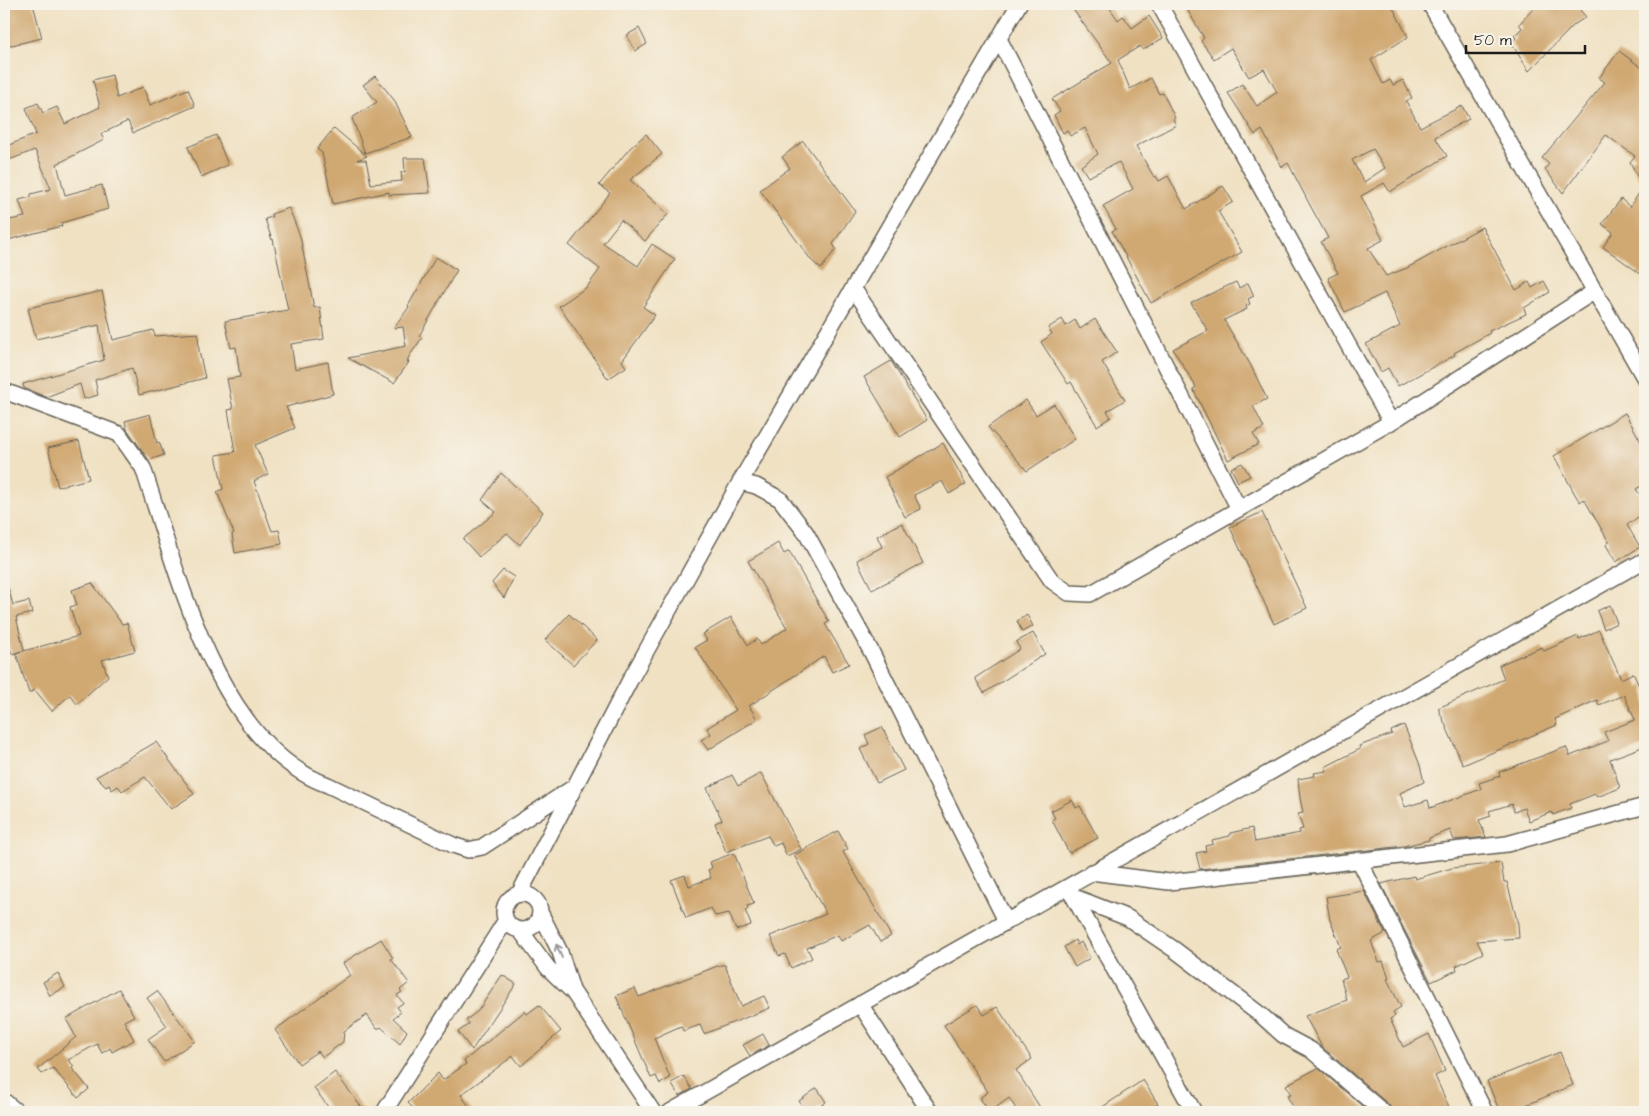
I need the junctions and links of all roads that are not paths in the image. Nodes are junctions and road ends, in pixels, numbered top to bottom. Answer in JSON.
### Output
{"nodes":[{"id":1,"x":1019,"y":4,"type":"edge"},
{"id":2,"x":1158,"y":4,"type":"edge"},
{"id":3,"x":1430,"y":4,"type":"edge"},
{"id":4,"x":999,"y":39,"type":"junction"},
{"id":5,"x":853,"y":288,"type":"junction"},
{"id":6,"x":1595,"y":291,"type":"junction"},
{"id":7,"x":1645,"y":378,"type":"edge"},
{"id":8,"x":4,"y":391,"type":"edge"},
{"id":9,"x":1391,"y":422,"type":"junction"},
{"id":10,"x":740,"y":482,"type":"junction"},
{"id":11,"x":1239,"y":509,"type":"junction"},
{"id":12,"x":1645,"y":560,"type":"edge"},
{"id":13,"x":575,"y":786,"type":"junction"},
{"id":14,"x":1645,"y":806,"type":"edge"},
{"id":15,"x":1359,"y":860,"type":"junction"},
{"id":16,"x":1091,"y":872,"type":"junction"},
{"id":17,"x":1071,"y":892,"type":"junction"},
{"id":18,"x":519,"y":894,"type":"junction"},
{"id":19,"x":540,"y":912,"type":"junction"},
{"id":20,"x":506,"y":920,"type":"junction"},
{"id":21,"x":1006,"y":921,"type":"junction"},
{"id":22,"x":520,"y":930,"type":"junction"},
{"id":23,"x":573,"y":992,"type":"junction"},
{"id":24,"x":860,"y":1004,"type":"junction"},
{"id":25,"x":644,"y":1099,"type":"junction"},
{"id":26,"x":4,"y":1101,"type":"edge"},
{"id":27,"x":17,"y":1112,"type":"edge"},
{"id":28,"x":384,"y":1112,"type":"edge"},
{"id":29,"x":636,"y":1112,"type":"edge"},
{"id":30,"x":653,"y":1112,"type":"edge"},
{"id":31,"x":670,"y":1112,"type":"edge"},
{"id":32,"x":930,"y":1112,"type":"edge"},
{"id":33,"x":1194,"y":1112,"type":"edge"},
{"id":34,"x":1383,"y":1112,"type":"edge"},
{"id":35,"x":1483,"y":1112,"type":"edge"}],
"edges":[{"from":1,"to":4,"type":"street"},
{"from":2,"to":9,"type":"street"},
{"from":3,"to":6,"type":"street"},
{"from":4,"to":5,"type":"street"},
{"from":4,"to":11,"type":"street"},
{"from":5,"to":10,"type":"street"},
{"from":5,"to":11,"type":"street"},
{"from":6,"to":7,"type":"street"},
{"from":6,"to":9,"type":"street"},
{"from":8,"to":13,"type":"street"},
{"from":9,"to":11,"type":"street"},
{"from":10,"to":13,"type":"street"},
{"from":10,"to":21,"type":"street"},
{"from":12,"to":16,"type":"street"},
{"from":13,"to":18,"type":"street"},
{"from":14,"to":15,"type":"street"},
{"from":15,"to":16,"type":"street"},
{"from":15,"to":35,"type":"street"},
{"from":16,"to":17,"type":"street"},
{"from":17,"to":21,"type":"street"},
{"from":17,"to":33,"type":"street"},
{"from":17,"to":34,"type":"street"},
{"from":18,"to":19,"type":"street"},
{"from":18,"to":20,"type":"street"},
{"from":19,"to":22,"type":"street"},
{"from":23,"to":19,"type":"street","one_way":true},
{"from":20,"to":22,"type":"street"},
{"from":20,"to":28,"type":"street"},
{"from":21,"to":24,"type":"street"},
{"from":22,"to":23,"type":"street"},
{"from":23,"to":25,"type":"street"},
{"from":24,"to":31,"type":"street"},
{"from":24,"to":32,"type":"street"},
{"from":25,"to":29,"type":"street"},
{"from":25,"to":30,"type":"street"},
{"from":26,"to":27,"type":"street"}]}
